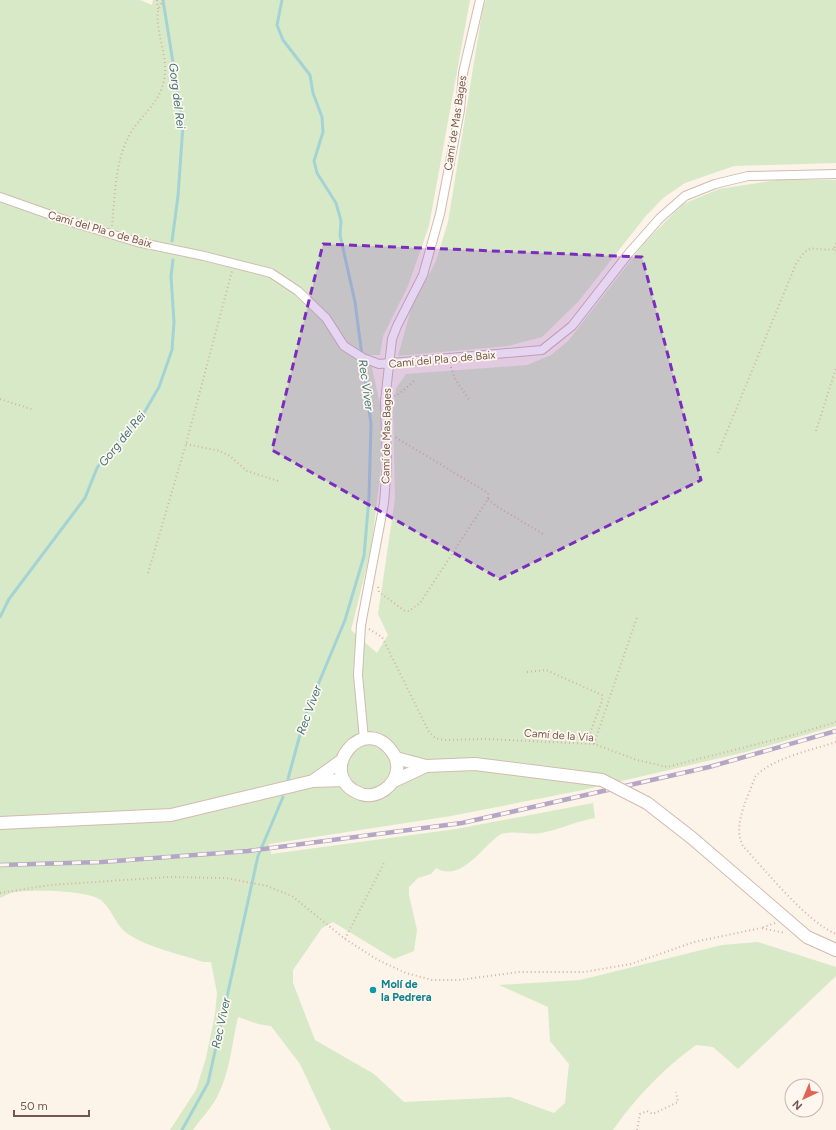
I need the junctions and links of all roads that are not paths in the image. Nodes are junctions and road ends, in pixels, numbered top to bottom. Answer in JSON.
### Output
{"nodes":[{"id":1,"x":480,"y":0,"type":"edge"},
{"id":2,"x":836,"y":174,"type":"edge"},
{"id":3,"x":0,"y":197,"type":"edge"},
{"id":4,"x":389,"y":363,"type":"junction"},
{"id":5,"x":364,"y":739,"type":"junction"},
{"id":6,"x":396,"y":758,"type":"junction"},
{"id":7,"x":341,"y":761,"type":"junction"},
{"id":8,"x":426,"y":766,"type":"junction"},
{"id":9,"x":344,"y":780,"type":"junction"},
{"id":10,"x":313,"y":781,"type":"junction"},
{"id":11,"x":394,"y":781,"type":"junction"},
{"id":12,"x":0,"y":823,"type":"edge"},
{"id":13,"x":836,"y":950,"type":"edge"}],
"edges":[{"from":1,"to":4,"type":"street","name":"Camí de Mas Bages"},
{"from":2,"to":4,"type":"street","name":"Camí del Pla o de Baix"},
{"from":3,"to":4,"type":"street","name":"Camí del Pla o de Baix"},
{"from":4,"to":5,"type":"street","name":"Camí de Mas Bages"},
{"from":5,"to":6,"type":"street"},
{"from":5,"to":7,"type":"street"},
{"from":6,"to":8,"type":"street"},
{"from":6,"to":11,"type":"street"},
{"from":7,"to":9,"type":"street"},
{"from":7,"to":10,"type":"street"},
{"from":8,"to":11,"type":"street"},
{"from":8,"to":13,"type":"street","bridge":true},
{"from":9,"to":10,"type":"street"},
{"from":9,"to":11,"type":"street"},
{"from":10,"to":12,"type":"street"}]}
